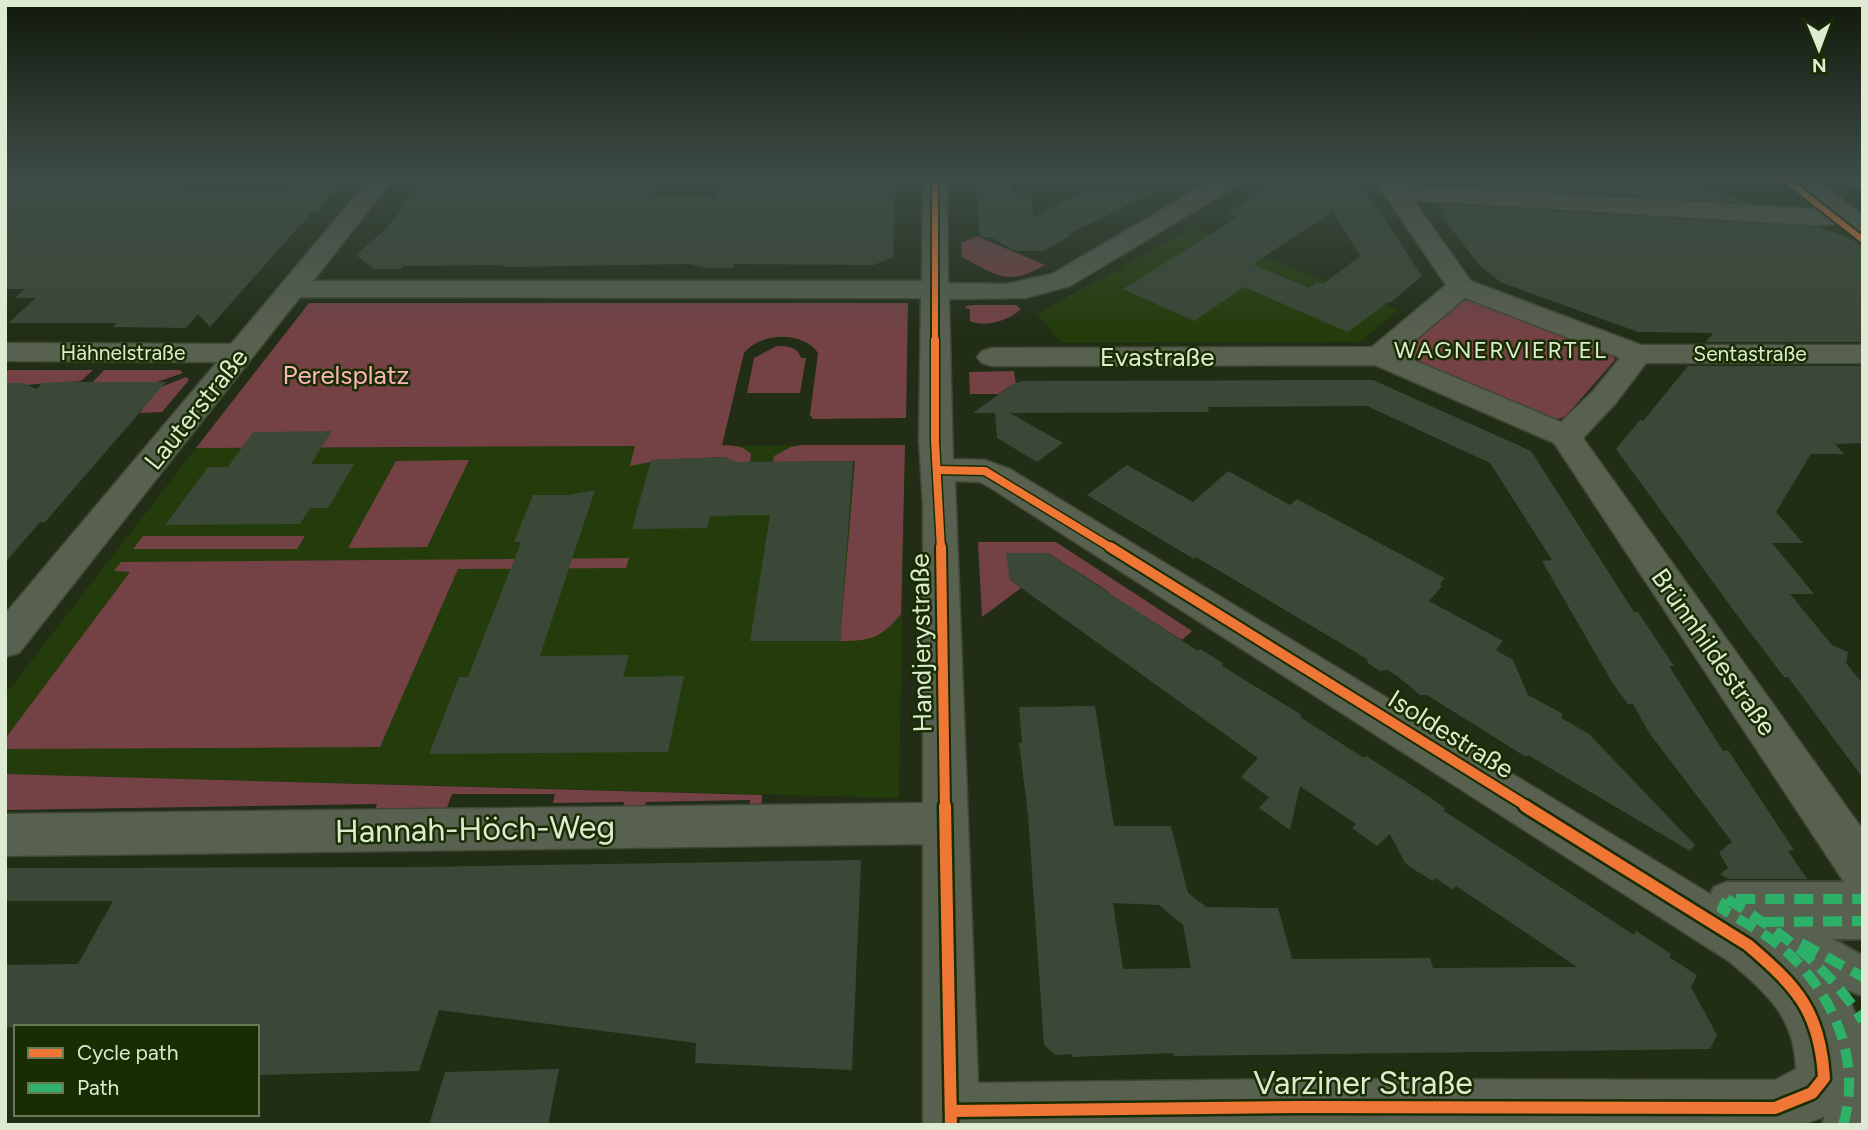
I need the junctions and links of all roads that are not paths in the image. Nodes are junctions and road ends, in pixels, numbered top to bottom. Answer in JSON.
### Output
{"nodes":[{"id":1,"x":342,"y":228,"type":"edge"},
{"id":2,"x":934,"y":228,"type":"edge"},
{"id":3,"x":1148,"y":228,"type":"edge"},
{"id":4,"x":1420,"y":228,"type":"edge"},
{"id":5,"x":1461,"y":287,"type":"junction"},
{"id":6,"x":293,"y":289,"type":"junction"},
{"id":7,"x":935,"y":290,"type":"junction"},
{"id":8,"x":5,"y":352,"type":"edge"},
{"id":9,"x":241,"y":353,"type":"junction"},
{"id":10,"x":1637,"y":354,"type":"junction"},
{"id":11,"x":1863,"y":354,"type":"edge"},
{"id":12,"x":1379,"y":356,"type":"junction"},
{"id":13,"x":992,"y":357,"type":"dead end"},
{"id":14,"x":1565,"y":436,"type":"junction"},
{"id":15,"x":937,"y":470,"type":"junction"},
{"id":16,"x":18,"y":611,"type":"edge"},
{"id":17,"x":5,"y":642,"type":"edge"},
{"id":18,"x":944,"y":823,"type":"junction"},
{"id":19,"x":5,"y":835,"type":"edge"},
{"id":20,"x":1860,"y":901,"type":"edge"},
{"id":21,"x":1766,"y":928,"type":"junction"},
{"id":22,"x":1863,"y":977,"type":"edge"},
{"id":23,"x":1863,"y":1021,"type":"edge"},
{"id":24,"x":1776,"y":1108,"type":"joint"},
{"id":25,"x":951,"y":1118,"type":"edge"},
{"id":26,"x":1843,"y":1125,"type":"edge"}],
"edges":[{"from":1,"to":6,"type":"street","name":"Lauterstraße"},
{"from":2,"to":7,"type":"street","name":"Handjerystraße"},
{"from":3,"to":7,"type":"street"},
{"from":4,"to":5,"type":"street"},
{"from":5,"to":10,"type":"street"},
{"from":5,"to":12,"type":"street"},
{"from":6,"to":7,"type":"street"},
{"from":6,"to":9,"type":"street","name":"Lauterstraße"},
{"from":7,"to":15,"type":"street","name":"Handjerystraße"},
{"from":8,"to":9,"type":"street","name":"Hähnelstraße"},
{"from":9,"to":16,"type":"street","name":"Lauterstraße"},
{"from":10,"to":11,"type":"street","name":"Sentastraße"},
{"from":10,"to":14,"type":"street"},
{"from":12,"to":13,"type":"street","name":"Evastraße"},
{"from":12,"to":14,"type":"street"},
{"from":14,"to":20,"type":"street","name":"Brünnhildestraße"},
{"from":15,"to":18,"type":"street","name":"Handjerystraße"},
{"from":15,"to":24,"type":"street","name":"Isoldestraße"},
{"from":16,"to":17,"type":"street","name":"Lauterstraße"},
{"from":18,"to":19,"type":"street","name":"Hannah-Höch-Weg"},
{"from":18,"to":25,"type":"street","name":"Handjerystraße"},
{"from":20,"to":21,"type":"street"},
{"from":20,"to":21,"type":"street"},
{"from":21,"to":22,"type":"street"},
{"from":21,"to":23,"type":"street"},
{"from":21,"to":26,"type":"street"},
{"from":24,"to":25,"type":"street","name":"Varziner Straße"}]}
